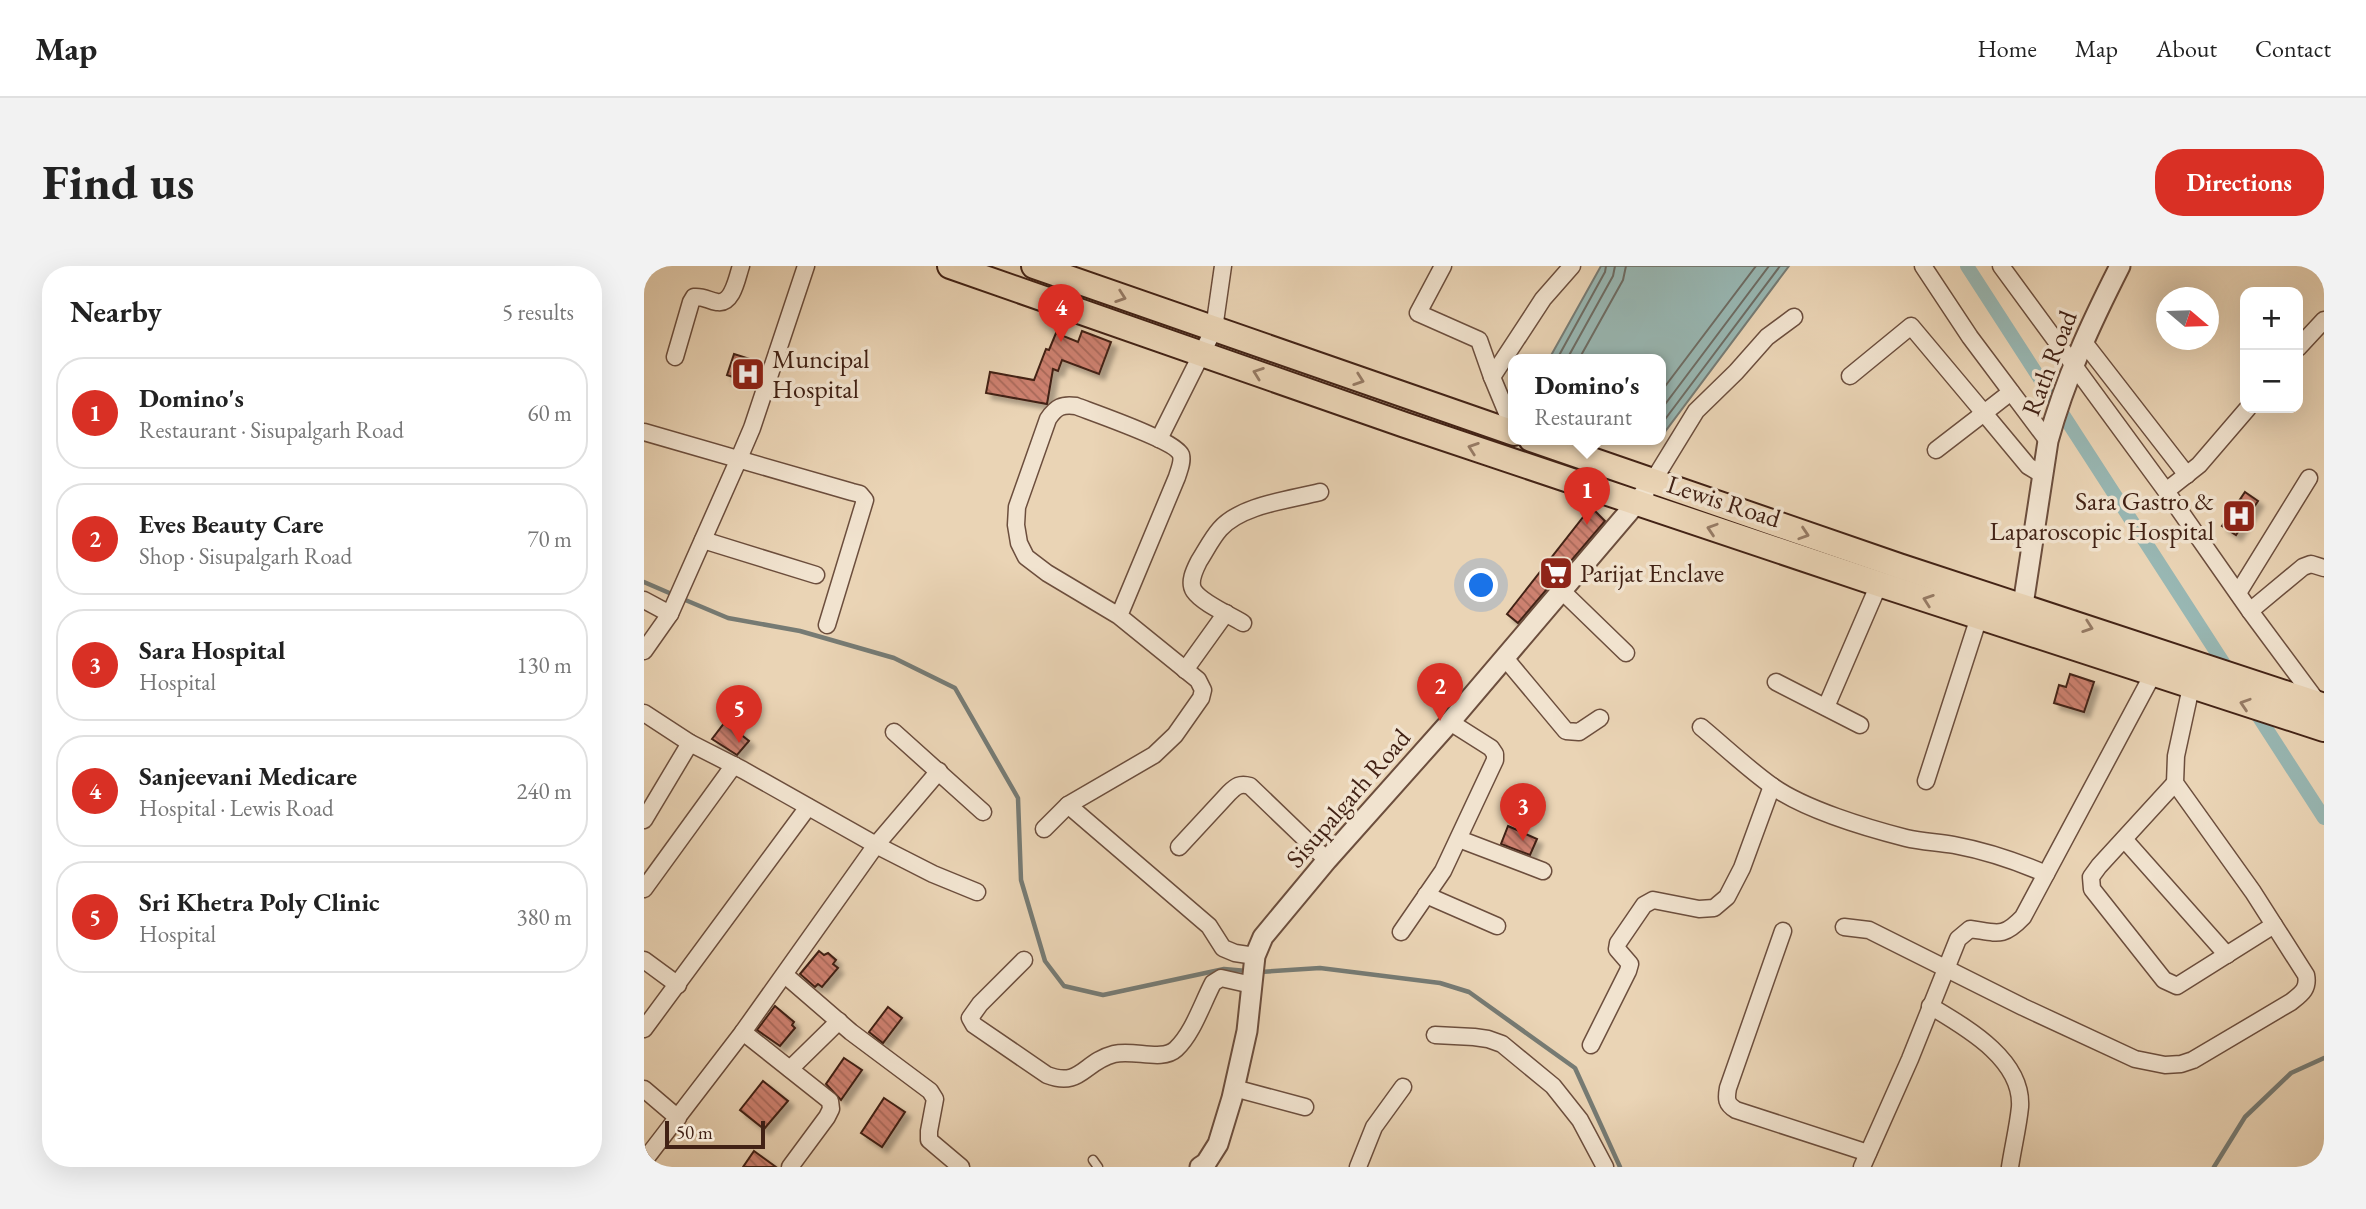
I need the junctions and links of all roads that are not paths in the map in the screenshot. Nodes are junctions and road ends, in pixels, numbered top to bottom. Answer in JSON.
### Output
{"nodes":[{"id":1,"x":741,"y":266,"type":"edge"},
{"id":2,"x":806,"y":266,"type":"edge"},
{"id":3,"x":950,"y":266,"type":"edge"},
{"id":4,"x":1034,"y":266,"type":"edge"},
{"id":5,"x":1223,"y":266,"type":"edge"},
{"id":6,"x":1443,"y":266,"type":"edge"},
{"id":7,"x":1572,"y":266,"type":"edge"},
{"id":8,"x":1923,"y":266,"type":"edge"},
{"id":9,"x":2001,"y":266,"type":"edge"},
{"id":10,"x":2120,"y":266,"type":"edge"},
{"id":11,"x":1794,"y":317,"type":"dead end"},
{"id":12,"x":2324,"y":320,"type":"edge"},
{"id":13,"x":1214,"y":329,"type":"junction"},
{"id":14,"x":2083,"y":341,"type":"junction"},
{"id":15,"x":2303,"y":343,"type":"edge"},
{"id":16,"x":1202,"y":354,"type":"junction"},
{"id":17,"x":676,"y":357,"type":"dead end"},
{"id":18,"x":2073,"y":366,"type":"junction"},
{"id":19,"x":1850,"y":376,"type":"dead end"},
{"id":20,"x":1492,"y":377,"type":"junction"},
{"id":21,"x":2011,"y":392,"type":"junction"},
{"id":22,"x":1984,"y":413,"type":"junction"},
{"id":23,"x":2244,"y":413,"type":"edge"},
{"id":24,"x":1508,"y":417,"type":"edge"},
{"id":25,"x":1508,"y":430,"type":"edge"},
{"id":26,"x":644,"y":432,"type":"edge"},
{"id":27,"x":2051,"y":432,"type":"junction"},
{"id":28,"x":1159,"y":439,"type":"junction"},
{"id":29,"x":1548,"y":445,"type":"edge"},
{"id":30,"x":1936,"y":450,"type":"dead end"},
{"id":31,"x":739,"y":458,"type":"junction"},
{"id":32,"x":2043,"y":475,"type":"junction"},
{"id":33,"x":2187,"y":475,"type":"junction"},
{"id":34,"x":2309,"y":478,"type":"dead end"},
{"id":35,"x":1653,"y":481,"type":"junction"},
{"id":36,"x":2166,"y":491,"type":"junction"},
{"id":37,"x":1320,"y":492,"type":"dead end"},
{"id":38,"x":1637,"y":504,"type":"junction"},
{"id":39,"x":703,"y":540,"type":"junction"},
{"id":40,"x":2324,"y":568,"type":"edge"},
{"id":41,"x":816,"y":575,"type":"dead end"},
{"id":42,"x":1879,"y":584,"type":"junction"},
{"id":43,"x":1562,"y":592,"type":"junction"},
{"id":44,"x":2238,"y":593,"type":"junction"},
{"id":45,"x":644,"y":600,"type":"edge"},
{"id":46,"x":2023,"y":605,"type":"junction"},
{"id":47,"x":673,"y":610,"type":"junction"},
{"id":48,"x":2250,"y":611,"type":"junction"},
{"id":49,"x":1226,"y":613,"type":"junction"},
{"id":50,"x":1119,"y":616,"type":"junction"},
{"id":51,"x":1979,"y":617,"type":"junction"},
{"id":52,"x":1243,"y":623,"type":"dead end"},
{"id":53,"x":827,"y":625,"type":"dead end"},
{"id":54,"x":2016,"y":629,"type":"junction"},
{"id":55,"x":644,"y":651,"type":"edge"},
{"id":56,"x":1626,"y":653,"type":"dead end"},
{"id":57,"x":1505,"y":658,"type":"junction"},
{"id":58,"x":1185,"y":670,"type":"junction"},
{"id":59,"x":2153,"y":674,"type":"junction"},
{"id":60,"x":1776,"y":682,"type":"dead end"},
{"id":61,"x":2204,"y":683,"type":"junction"},
{"id":62,"x":2322,"y":705,"type":"edge"},
{"id":63,"x":1826,"y":707,"type":"junction"},
{"id":64,"x":644,"y":713,"type":"edge"},
{"id":65,"x":1600,"y":718,"type":"dead end"},
{"id":66,"x":1450,"y":722,"type":"junction"},
{"id":67,"x":1860,"y":725,"type":"dead end"},
{"id":68,"x":1701,"y":727,"type":"dead end"},
{"id":69,"x":2324,"y":729,"type":"edge"},
{"id":70,"x":894,"y":732,"type":"dead end"},
{"id":71,"x":690,"y":743,"type":"junction"},
{"id":72,"x":734,"y":765,"type":"junction"},
{"id":73,"x":939,"y":771,"type":"junction"},
{"id":74,"x":1926,"y":781,"type":"dead end"},
{"id":75,"x":2175,"y":783,"type":"junction"},
{"id":76,"x":1772,"y":786,"type":"junction"},
{"id":77,"x":1068,"y":805,"type":"junction"},
{"id":78,"x":808,"y":807,"type":"junction"},
{"id":79,"x":983,"y":811,"type":"dead end"},
{"id":80,"x":644,"y":820,"type":"edge"},
{"id":81,"x":1044,"y":829,"type":"dead end"},
{"id":82,"x":1459,"y":839,"type":"junction"},
{"id":83,"x":2123,"y":839,"type":"junction"},
{"id":84,"x":876,"y":845,"type":"junction"},
{"id":85,"x":1179,"y":847,"type":"dead end"},
{"id":86,"x":1327,"y":860,"type":"junction"},
{"id":87,"x":1543,"y":871,"type":"dead end"},
{"id":88,"x":2046,"y":874,"type":"junction"},
{"id":89,"x":644,"y":889,"type":"edge"},
{"id":90,"x":977,"y":892,"type":"dead end"},
{"id":91,"x":1426,"y":895,"type":"junction"},
{"id":92,"x":2274,"y":925,"type":"junction"},
{"id":93,"x":1497,"y":926,"type":"dead end"},
{"id":94,"x":1844,"y":927,"type":"dead end"},
{"id":95,"x":1783,"y":931,"type":"dead end"},
{"id":96,"x":1401,"y":932,"type":"dead end"},
{"id":97,"x":2227,"y":955,"type":"junction"},
{"id":98,"x":644,"y":960,"type":"edge"},
{"id":99,"x":1024,"y":960,"type":"dead end"},
{"id":100,"x":1945,"y":969,"type":"junction"},
{"id":101,"x":1253,"y":971,"type":"junction"},
{"id":102,"x":785,"y":975,"type":"junction"},
{"id":103,"x":678,"y":985,"type":"junction"},
{"id":104,"x":1930,"y":1006,"type":"junction"},
{"id":105,"x":839,"y":1021,"type":"junction"},
{"id":106,"x":644,"y":1029,"type":"edge"},
{"id":107,"x":743,"y":1032,"type":"junction"},
{"id":108,"x":1435,"y":1035,"type":"dead end"},
{"id":109,"x":1591,"y":1045,"type":"dead end"},
{"id":110,"x":790,"y":1069,"type":"junction"},
{"id":111,"x":1403,"y":1087,"type":"dead end"},
{"id":112,"x":1234,"y":1088,"type":"junction"},
{"id":113,"x":644,"y":1089,"type":"edge"},
{"id":114,"x":1305,"y":1107,"type":"dead end"},
{"id":115,"x":678,"y":1118,"type":"junction"},
{"id":116,"x":1865,"y":1160,"type":"edge"},
{"id":117,"x":644,"y":1161,"type":"edge"},
{"id":118,"x":955,"y":1165,"type":"edge"},
{"id":119,"x":1207,"y":1166,"type":"edge"},
{"id":120,"x":790,"y":1167,"type":"edge"},
{"id":121,"x":1358,"y":1167,"type":"edge"},
{"id":122,"x":1605,"y":1167,"type":"edge"},
{"id":123,"x":2010,"y":1167,"type":"edge"}],
"edges":[{"from":1,"to":17,"type":"street"},
{"from":2,"to":31,"type":"street"},
{"from":3,"to":16,"type":"main road","name":"Lewis Road"},
{"from":4,"to":13,"type":"main road","one_way":true},
{"from":5,"to":13,"type":"street"},
{"from":6,"to":20,"type":"street"},
{"from":7,"to":20,"type":"street"},
{"from":8,"to":21,"type":"street"},
{"from":9,"to":18,"type":"street"},
{"from":10,"to":14,"type":"street","name":"Rath Road"},
{"from":11,"to":35,"type":"street"},
{"from":12,"to":15,"type":"street"},
{"from":13,"to":16,"type":"street"},
{"from":13,"to":25,"type":"main road","one_way":true},
{"from":14,"to":18,"type":"street","name":"Rath Road"},
{"from":14,"to":33,"type":"street"},
{"from":16,"to":28,"type":"street"},
{"from":38,"to":16,"type":"main road","name":"Lewis Road","one_way":true},
{"from":18,"to":27,"type":"street","name":"Rath Road"},
{"from":18,"to":36,"type":"street"},
{"from":19,"to":22,"type":"street"},
{"from":20,"to":24,"type":"street"},
{"from":21,"to":22,"type":"street"},
{"from":21,"to":27,"type":"street"},
{"from":22,"to":30,"type":"street"},
{"from":22,"to":32,"type":"street"},
{"from":23,"to":33,"type":"street"},
{"from":26,"to":31,"type":"street"},
{"from":27,"to":32,"type":"street","name":"Rath Road"},
{"from":28,"to":50,"type":"street"},
{"from":28,"to":50,"type":"street"},
{"from":29,"to":35,"type":"main road","name":"Lewis Road"},
{"from":31,"to":39,"type":"street"},
{"from":31,"to":53,"type":"street"},
{"from":32,"to":46,"type":"street","name":"Rath Road"},
{"from":33,"to":36,"type":"street"},
{"from":34,"to":44,"type":"street"},
{"from":35,"to":38,"type":"street","name":"Sisupalgarh Road"},
{"from":35,"to":46,"type":"main road","name":"Lewis Road","one_way":true},
{"from":36,"to":44,"type":"street"},
{"from":37,"to":49,"type":"street"},
{"from":42,"to":38,"type":"main road","name":"Lewis Road","one_way":true},
{"from":38,"to":43,"type":"street","name":"Sisupalgarh Road"},
{"from":39,"to":41,"type":"street"},
{"from":39,"to":47,"type":"street"},
{"from":40,"to":48,"type":"street"},
{"from":51,"to":42,"type":"main road","name":"Lewis Road","one_way":true},
{"from":42,"to":63,"type":"street"},
{"from":43,"to":56,"type":"street"},
{"from":43,"to":57,"type":"street","name":"Sisupalgarh Road"},
{"from":44,"to":48,"type":"street"},
{"from":45,"to":47,"type":"street"},
{"from":46,"to":54,"type":"main road"},
{"from":46,"to":61,"type":"main road","name":"Lewis Road","one_way":true},
{"from":47,"to":55,"type":"street"},
{"from":48,"to":62,"type":"street"},
{"from":49,"to":52,"type":"street"},
{"from":49,"to":58,"type":"street"},
{"from":50,"to":58,"type":"street"},
{"from":51,"to":54,"type":"main road","name":"Lewis Road"},
{"from":51,"to":74,"type":"street"},
{"from":54,"to":59,"type":"main road","name":"Lewis Road"},
{"from":57,"to":65,"type":"street"},
{"from":57,"to":66,"type":"street","name":"Sisupalgarh Road"},
{"from":58,"to":77,"type":"street"},
{"from":59,"to":61,"type":"main road","name":"Lewis Road"},
{"from":59,"to":88,"type":"street"},
{"from":60,"to":63,"type":"street"},
{"from":61,"to":62,"type":"main road","name":"Lewis Road"},
{"from":69,"to":61,"type":"main road","name":"Lewis Road","one_way":true},
{"from":61,"to":75,"type":"street"},
{"from":63,"to":67,"type":"street"},
{"from":64,"to":71,"type":"street"},
{"from":66,"to":82,"type":"street"},
{"from":66,"to":86,"type":"street","name":"Sisupalgarh Road"},
{"from":68,"to":76,"type":"street"},
{"from":70,"to":73,"type":"street"},
{"from":71,"to":72,"type":"street"},
{"from":71,"to":80,"type":"street"},
{"from":72,"to":78,"type":"street"},
{"from":72,"to":89,"type":"street"},
{"from":73,"to":79,"type":"street"},
{"from":73,"to":84,"type":"street"},
{"from":75,"to":83,"type":"street"},
{"from":75,"to":92,"type":"street"},
{"from":76,"to":88,"type":"street"},
{"from":76,"to":109,"type":"street"},
{"from":77,"to":81,"type":"street"},
{"from":77,"to":101,"type":"street"},
{"from":78,"to":84,"type":"street"},
{"from":78,"to":103,"type":"street"},
{"from":82,"to":87,"type":"street"},
{"from":82,"to":91,"type":"street"},
{"from":83,"to":97,"type":"street"},
{"from":83,"to":97,"type":"street"},
{"from":84,"to":90,"type":"street"},
{"from":84,"to":102,"type":"street"},
{"from":85,"to":86,"type":"street"},
{"from":86,"to":101,"type":"street","name":"Sisupalgarh Road"},
{"from":88,"to":100,"type":"street"},
{"from":91,"to":93,"type":"street"},
{"from":91,"to":96,"type":"street"},
{"from":92,"to":97,"type":"street"},
{"from":92,"to":100,"type":"street"},
{"from":94,"to":100,"type":"street"},
{"from":95,"to":116,"type":"street"},
{"from":98,"to":103,"type":"street"},
{"from":99,"to":101,"type":"street"},
{"from":100,"to":104,"type":"street"},
{"from":101,"to":112,"type":"street"},
{"from":102,"to":105,"type":"street"},
{"from":102,"to":107,"type":"street"},
{"from":103,"to":106,"type":"street"},
{"from":104,"to":116,"type":"street"},
{"from":104,"to":123,"type":"street"},
{"from":105,"to":110,"type":"street"},
{"from":105,"to":118,"type":"street"},
{"from":107,"to":110,"type":"street"},
{"from":107,"to":115,"type":"street"},
{"from":108,"to":122,"type":"street"},
{"from":110,"to":120,"type":"street"},
{"from":111,"to":121,"type":"street"},
{"from":112,"to":114,"type":"street"},
{"from":112,"to":119,"type":"street"},
{"from":113,"to":115,"type":"street"},
{"from":115,"to":117,"type":"street"}]}
